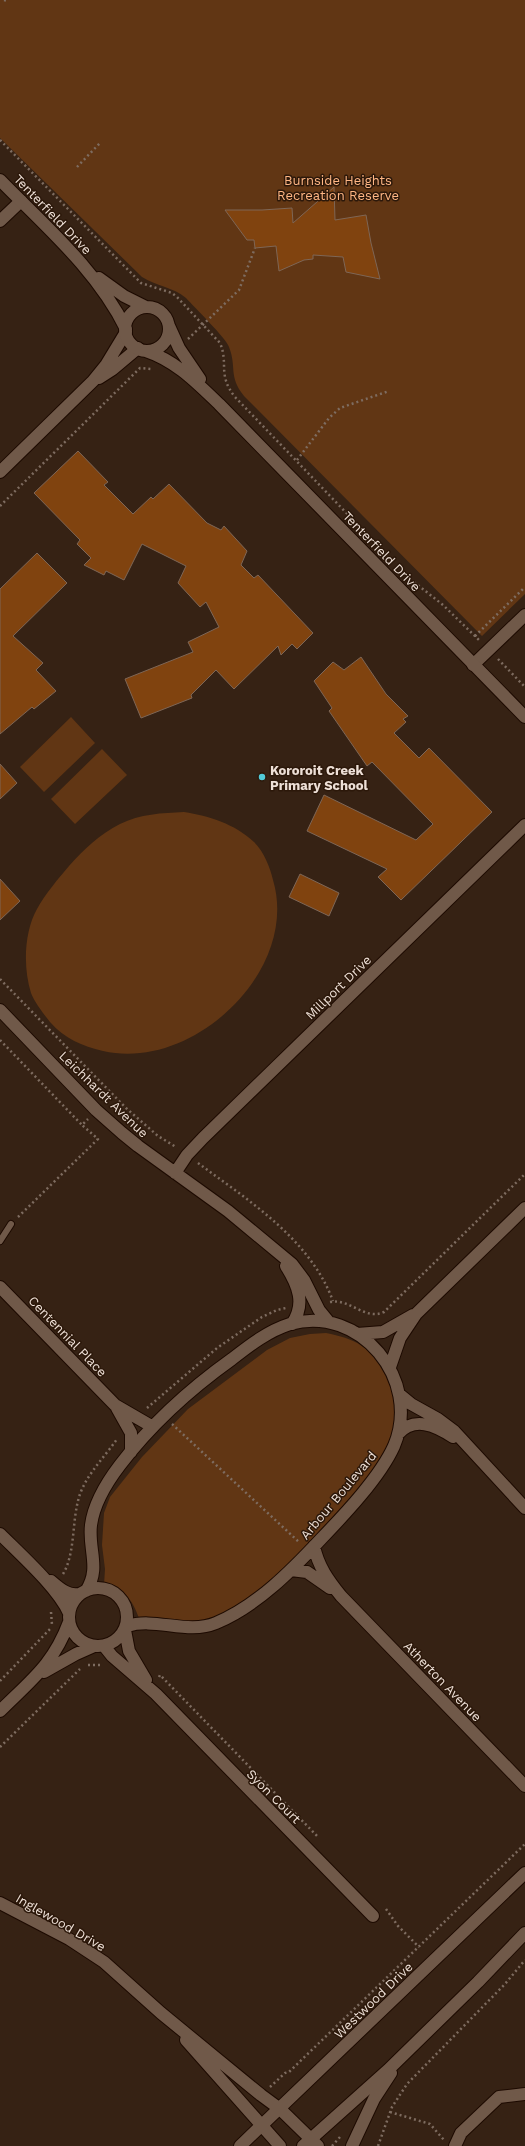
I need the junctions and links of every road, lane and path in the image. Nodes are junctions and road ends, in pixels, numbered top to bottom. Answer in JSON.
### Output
{"nodes":[{"id":1,"x":4,"y":0,"type":"edge"},
{"id":2,"x":8,"y":1,"type":"dead end"},
{"id":3,"x":0,"y":140,"type":"edge"},
{"id":4,"x":100,"y":143,"type":"dead end"},
{"id":5,"x":77,"y":167,"type":"dead end"},
{"id":6,"x":0,"y":180,"type":"edge"},
{"id":7,"x":21,"y":201,"type":"junction"},
{"id":8,"x":0,"y":221,"type":"edge"},
{"id":9,"x":255,"y":248,"type":"dead end"},
{"id":10,"x":86,"y":269,"type":"junction"},
{"id":11,"x":146,"y":307,"type":"junction"},
{"id":12,"x":169,"y":325,"type":"junction"},
{"id":13,"x":203,"y":325,"type":"junction"},
{"id":14,"x":126,"y":331,"type":"junction"},
{"id":15,"x":179,"y":348,"type":"junction"},
{"id":16,"x":142,"y":349,"type":"junction"},
{"id":17,"x":156,"y":369,"type":"dead end"},
{"id":18,"x":93,"y":381,"type":"junction"},
{"id":19,"x":389,"y":391,"type":"dead end"},
{"id":20,"x":219,"y":404,"type":"junction"},
{"id":21,"x":297,"y":460,"type":"junction"},
{"id":22,"x":0,"y":472,"type":"edge"},
{"id":23,"x":0,"y":506,"type":"edge"},
{"id":24,"x":362,"y":528,"type":"dead end"},
{"id":25,"x":410,"y":579,"type":"dead end"},
{"id":26,"x":525,"y":587,"type":"edge"},
{"id":27,"x":525,"y":615,"type":"edge"},
{"id":28,"x":475,"y":636,"type":"junction"},
{"id":29,"x":489,"y":650,"type":"junction"},
{"id":30,"x":474,"y":665,"type":"junction"},
{"id":31,"x":525,"y":687,"type":"edge"},
{"id":32,"x":525,"y":717,"type":"edge"},
{"id":33,"x":525,"y":825,"type":"edge"},
{"id":34,"x":0,"y":980,"type":"edge"},
{"id":35,"x":0,"y":1010,"type":"edge"},
{"id":36,"x":0,"y":1040,"type":"edge"},
{"id":37,"x":112,"y":1095,"type":"junction"},
{"id":38,"x":96,"y":1110,"type":"junction"},
{"id":39,"x":82,"y":1125,"type":"junction"},
{"id":40,"x":187,"y":1155,"type":"junction"},
{"id":41,"x":175,"y":1173,"type":"junction"},
{"id":42,"x":525,"y":1174,"type":"edge"},
{"id":43,"x":525,"y":1208,"type":"edge"},
{"id":44,"x":11,"y":1224,"type":"joint"},
{"id":45,"x":0,"y":1241,"type":"edge"},
{"id":46,"x":272,"y":1248,"type":"junction"},
{"id":47,"x":0,"y":1287,"type":"edge"},
{"id":48,"x":333,"y":1301,"type":"dead end"},
{"id":49,"x":368,"y":1314,"type":"dead end"},
{"id":50,"x":416,"y":1314,"type":"junction"},
{"id":51,"x":328,"y":1321,"type":"junction"},
{"id":52,"x":292,"y":1324,"type":"junction"},
{"id":53,"x":357,"y":1334,"type":"junction"},
{"id":54,"x":390,"y":1367,"type":"junction"},
{"id":55,"x":400,"y":1395,"type":"junction"},
{"id":56,"x":115,"y":1405,"type":"junction"},
{"id":57,"x":164,"y":1416,"type":"junction"},
{"id":58,"x":153,"y":1427,"type":"junction"},
{"id":59,"x":398,"y":1434,"type":"junction"},
{"id":60,"x":466,"y":1447,"type":"junction"},
{"id":61,"x":131,"y":1452,"type":"junction"},
{"id":62,"x":525,"y":1508,"type":"edge"},
{"id":63,"x":0,"y":1534,"type":"edge"},
{"id":64,"x":312,"y":1549,"type":"junction"},
{"id":65,"x":33,"y":1566,"type":"junction"},
{"id":66,"x":290,"y":1570,"type":"junction"},
{"id":67,"x":84,"y":1592,"type":"junction"},
{"id":68,"x":341,"y":1596,"type":"junction"},
{"id":69,"x":69,"y":1618,"type":"junction"},
{"id":70,"x":126,"y":1628,"type":"junction"},
{"id":71,"x":48,"y":1632,"type":"dead end"},
{"id":72,"x":99,"y":1646,"type":"junction"},
{"id":73,"x":38,"y":1675,"type":"junction"},
{"id":74,"x":0,"y":1681,"type":"edge"},
{"id":75,"x":156,"y":1694,"type":"junction"},
{"id":76,"x":0,"y":1711,"type":"edge"},
{"id":77,"x":525,"y":1786,"type":"edge"},
{"id":78,"x":525,"y":1844,"type":"edge"},
{"id":79,"x":525,"y":1873,"type":"edge"},
{"id":80,"x":0,"y":1904,"type":"edge"},
{"id":81,"x":373,"y":1916,"type":"dead end"},
{"id":82,"x":525,"y":1932,"type":"edge"},
{"id":83,"x":525,"y":1960,"type":"edge"},
{"id":84,"x":161,"y":2013,"type":"junction"},
{"id":85,"x":409,"y":2050,"type":"junction"},
{"id":86,"x":525,"y":2094,"type":"edge"},
{"id":87,"x":261,"y":2095,"type":"junction"},
{"id":88,"x":280,"y":2108,"type":"junction"},
{"id":89,"x":390,"y":2112,"type":"junction"},
{"id":90,"x":261,"y":2126,"type":"junction"},
{"id":91,"x":310,"y":2143,"type":"edge"},
{"id":92,"x":455,"y":2145,"type":"edge"},
{"id":93,"x":240,"y":2146,"type":"edge"},
{"id":94,"x":280,"y":2146,"type":"edge"},
{"id":95,"x":352,"y":2146,"type":"edge"},
{"id":96,"x":378,"y":2146,"type":"edge"}],
"edges":[{"from":1,"to":2,"type":"path"},
{"from":3,"to":13,"type":"path"},
{"from":4,"to":5,"type":"path"},
{"from":6,"to":7,"type":"street","name":"Tenterfield Drive"},
{"from":7,"to":8,"type":"street"},
{"from":7,"to":10,"type":"street","name":"Tenterfield Drive"},
{"from":9,"to":13,"type":"path"},
{"from":10,"to":11,"type":"street","name":"Tenterfield Drive"},
{"from":10,"to":14,"type":"street","name":"Tenterfield Drive"},
{"from":11,"to":12,"type":"street"},
{"from":11,"to":14,"type":"street"},
{"from":12,"to":15,"type":"street","name":"Tenterfield Drive"},
{"from":12,"to":16,"type":"street"},
{"from":13,"to":15,"type":"path"},
{"from":13,"to":21,"type":"path"},
{"from":14,"to":16,"type":"street"},
{"from":14,"to":18,"type":"street"},
{"from":15,"to":20,"type":"street","name":"Tenterfield Drive"},
{"from":16,"to":18,"type":"street"},
{"from":16,"to":20,"type":"street","name":"Tenterfield Drive"},
{"from":17,"to":23,"type":"path"},
{"from":18,"to":22,"type":"street"},
{"from":19,"to":21,"type":"path"},
{"from":20,"to":30,"type":"street","name":"Tenterfield Drive"},
{"from":21,"to":24,"type":"path"},
{"from":25,"to":28,"type":"path"},
{"from":26,"to":28,"type":"path"},
{"from":27,"to":29,"type":"street"},
{"from":28,"to":29,"type":"path"},
{"from":29,"to":30,"type":"street"},
{"from":29,"to":31,"type":"path"},
{"from":30,"to":32,"type":"street","name":"Tenterfield Drive"},
{"from":33,"to":40,"type":"street","name":"Millport Drive"},
{"from":34,"to":37,"type":"path"},
{"from":35,"to":38,"type":"street","name":"Leichhardt Avenue"},
{"from":36,"to":39,"type":"path"},
{"from":37,"to":38,"type":"path"},
{"from":37,"to":40,"type":"path"},
{"from":38,"to":39,"type":"path"},
{"from":38,"to":41,"type":"street","name":"Leichhardt Avenue"},
{"from":39,"to":44,"type":"path"},
{"from":40,"to":41,"type":"street","name":"Millport Drive"},
{"from":40,"to":48,"type":"path"},
{"from":41,"to":46,"type":"street","name":"Leichhardt Avenue"},
{"from":42,"to":49,"type":"path"},
{"from":43,"to":50,"type":"street"},
{"from":44,"to":45,"type":"lane"},
{"from":46,"to":51,"type":"street"},
{"from":46,"to":52,"type":"street"},
{"from":47,"to":56,"type":"street","name":"Centennial Place"},
{"from":50,"to":53,"type":"street"},
{"from":50,"to":54,"type":"street"},
{"from":51,"to":52,"type":"street","name":"Arbour Boulevard"},
{"from":51,"to":53,"type":"street","name":"Arbour Boulevard"},
{"from":52,"to":57,"type":"street","name":"Arbour Boulevard"},
{"from":53,"to":54,"type":"street","name":"Arbour Boulevard"},
{"from":54,"to":55,"type":"street","name":"Arbour Boulevard"},
{"from":55,"to":59,"type":"street","name":"Arbour Boulevard"},
{"from":55,"to":60,"type":"street"},
{"from":56,"to":58,"type":"street"},
{"from":56,"to":61,"type":"street"},
{"from":57,"to":58,"type":"street","name":"Arbour Boulevard"},
{"from":57,"to":64,"type":"path"},
{"from":58,"to":61,"type":"street","name":"Arbour Boulevard"},
{"from":59,"to":60,"type":"street"},
{"from":59,"to":64,"type":"street","name":"Arbour Boulevard"},
{"from":60,"to":62,"type":"street"},
{"from":61,"to":67,"type":"street","name":"Arbour Boulevard"},
{"from":63,"to":65,"type":"street"},
{"from":64,"to":66,"type":"street","name":"Arbour Boulevard"},
{"from":64,"to":68,"type":"street"},
{"from":65,"to":67,"type":"street"},
{"from":65,"to":69,"type":"street"},
{"from":66,"to":68,"type":"street"},
{"from":66,"to":70,"type":"street","name":"Arbour Boulevard"},
{"from":67,"to":69,"type":"street"},
{"from":67,"to":70,"type":"street"},
{"from":68,"to":77,"type":"street","name":"Atherton Avenue"},
{"from":69,"to":72,"type":"street"},
{"from":69,"to":73,"type":"street"},
{"from":70,"to":72,"type":"street"},
{"from":70,"to":75,"type":"street"},
{"from":71,"to":74,"type":"path"},
{"from":72,"to":73,"type":"street"},
{"from":72,"to":75,"type":"street"},
{"from":73,"to":76,"type":"street"},
{"from":75,"to":81,"type":"street","name":"Syon Court"},
{"from":78,"to":87,"type":"path"},
{"from":79,"to":88,"type":"street","name":"Westwood Drive"},
{"from":80,"to":84,"type":"street","name":"Inglewood Drive"},
{"from":82,"to":85,"type":"street"},
{"from":83,"to":89,"type":"path"},
{"from":84,"to":87,"type":"street","name":"Inglewood Drive"},
{"from":84,"to":90,"type":"street","name":"Inglewood Drive"},
{"from":85,"to":91,"type":"street"},
{"from":85,"to":95,"type":"street"},
{"from":86,"to":92,"type":"street"},
{"from":87,"to":88,"type":"street","name":"Inglewood Drive"},
{"from":88,"to":90,"type":"street","name":"Westwood Drive"},
{"from":88,"to":91,"type":"street","name":"Inglewood Drive"},
{"from":89,"to":92,"type":"path"},
{"from":89,"to":96,"type":"path"},
{"from":90,"to":93,"type":"street","name":"Westwood Drive"},
{"from":90,"to":94,"type":"street","name":"Inglewood Drive"}]}
